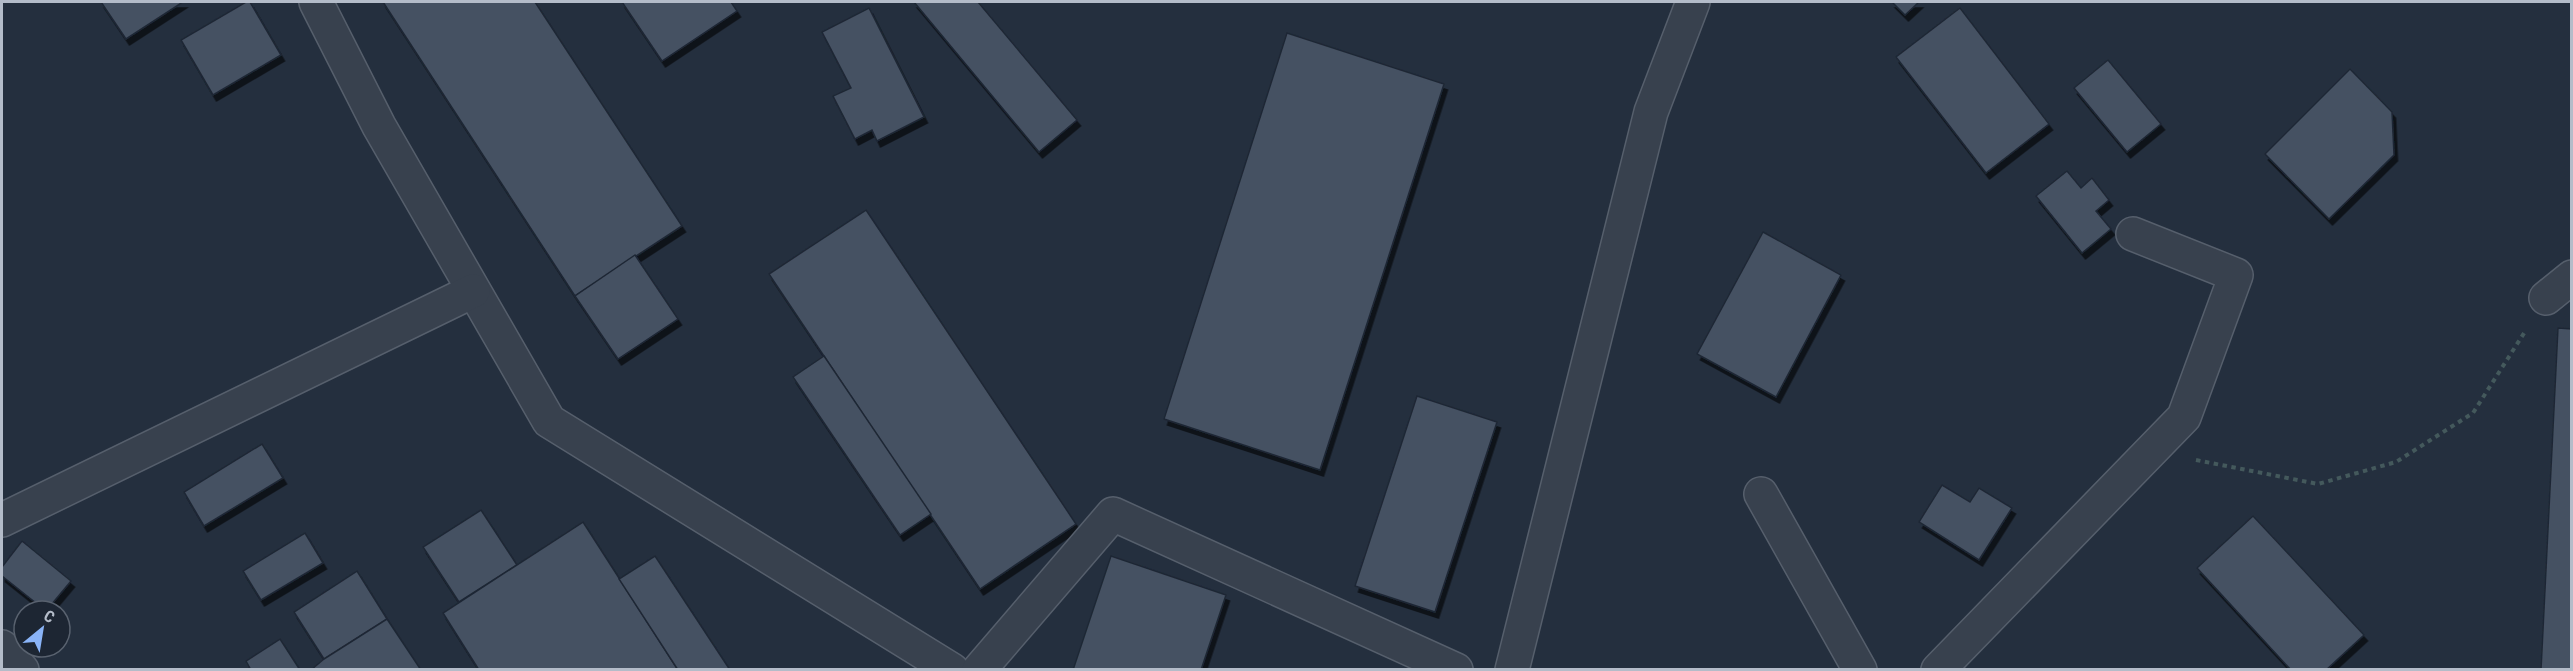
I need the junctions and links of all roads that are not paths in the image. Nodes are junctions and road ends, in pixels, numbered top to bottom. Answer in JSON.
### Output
{"nodes":[{"id":1,"x":316,"y":2,"type":"edge"},
{"id":2,"x":1693,"y":2,"type":"edge"},
{"id":3,"x":2133,"y":234,"type":"dead end"},
{"id":4,"x":2571,"y":277,"type":"edge"},
{"id":5,"x":473,"y":291,"type":"junction"},
{"id":6,"x":2546,"y":298,"type":"road end"},
{"id":7,"x":1761,"y":494,"type":"dead end"},
{"id":8,"x":2,"y":520,"type":"edge"},
{"id":9,"x":2,"y":648,"type":"edge"},
{"id":10,"x":22,"y":669,"type":"edge"},
{"id":11,"x":952,"y":669,"type":"edge"},
{"id":12,"x":979,"y":669,"type":"edge"},
{"id":13,"x":1456,"y":669,"type":"edge"},
{"id":14,"x":1512,"y":669,"type":"edge"},
{"id":15,"x":1860,"y":669,"type":"edge"},
{"id":16,"x":1938,"y":669,"type":"edge"}],
"edges":[{"from":1,"to":5,"type":"lane"},
{"from":2,"to":14,"type":"lane"},
{"from":3,"to":16,"type":"lane"},
{"from":4,"to":6,"type":"lane"},
{"from":5,"to":8,"type":"lane"},
{"from":5,"to":11,"type":"lane"},
{"from":7,"to":15,"type":"lane"},
{"from":9,"to":10,"type":"lane"},
{"from":12,"to":13,"type":"lane"}]}
